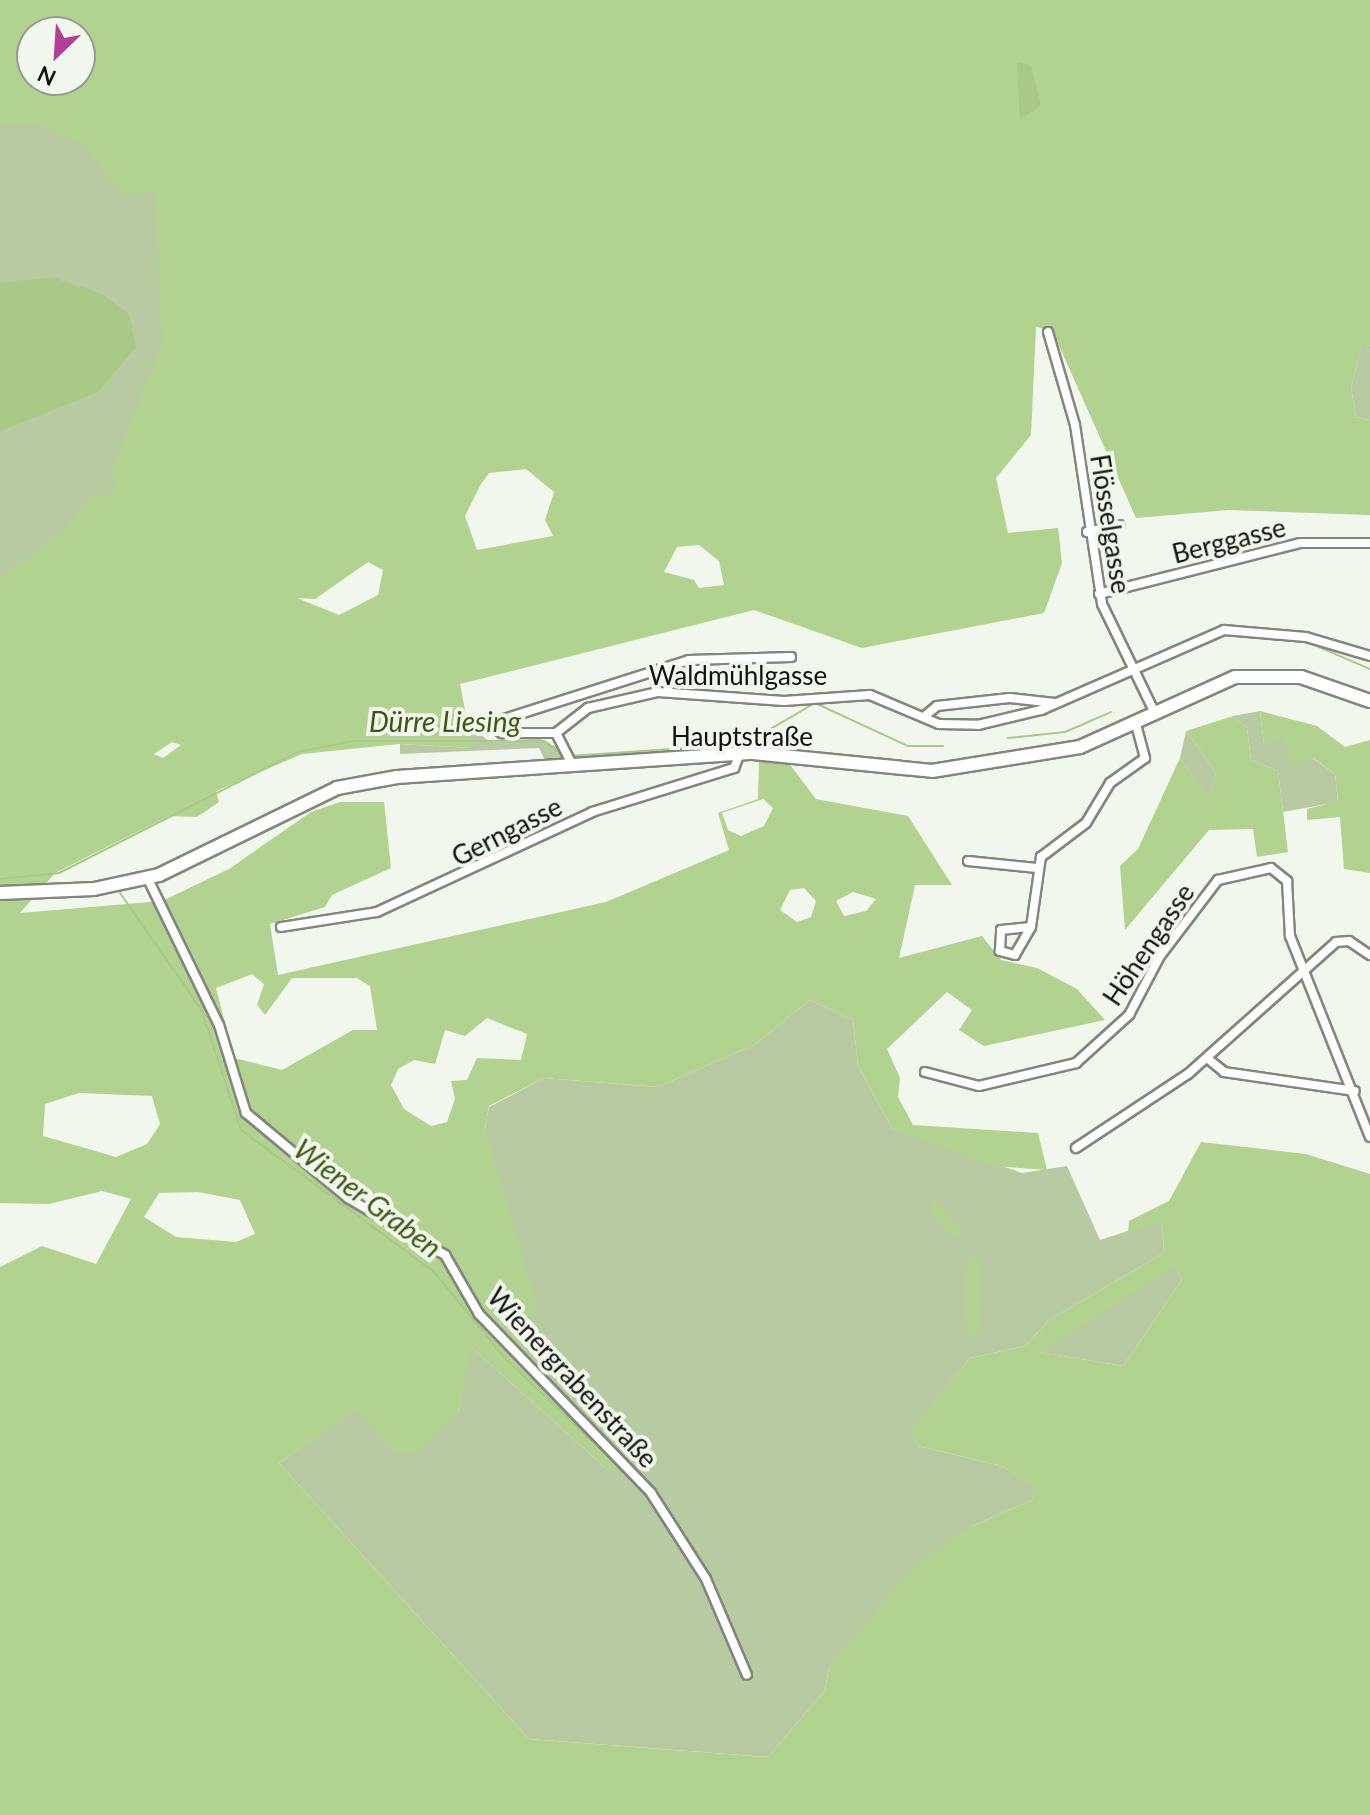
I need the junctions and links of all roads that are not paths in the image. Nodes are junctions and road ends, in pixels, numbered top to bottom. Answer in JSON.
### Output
{"nodes":[{"id":1,"x":1048,"y":332,"type":"dead end"},
{"id":2,"x":1119,"y":525,"type":"dead end"},
{"id":3,"x":1087,"y":532,"type":"junction"},
{"id":4,"x":1370,"y":543,"type":"edge"},
{"id":5,"x":1099,"y":594,"type":"junction"},
{"id":6,"x":1370,"y":656,"type":"edge"},
{"id":7,"x":791,"y":657,"type":"dead end"},
{"id":8,"x":1132,"y":673,"type":"junction"},
{"id":9,"x":1370,"y":701,"type":"edge"},
{"id":10,"x":1056,"y":704,"type":"junction"},
{"id":11,"x":926,"y":715,"type":"junction"},
{"id":12,"x":1156,"y":715,"type":"junction"},
{"id":13,"x":1136,"y":725,"type":"junction"},
{"id":14,"x":556,"y":733,"type":"junction"},
{"id":15,"x":740,"y":753,"type":"junction"},
{"id":16,"x":572,"y":759,"type":"junction"},
{"id":17,"x":968,"y":861,"type":"dead end"},
{"id":18,"x":1037,"y":868,"type":"junction"},
{"id":19,"x":148,"y":879,"type":"junction"},
{"id":20,"x":0,"y":893,"type":"edge"},
{"id":21,"x":281,"y":927,"type":"dead end"},
{"id":22,"x":1031,"y":927,"type":"junction"},
{"id":23,"x":1370,"y":955,"type":"edge"},
{"id":24,"x":1304,"y":967,"type":"junction"},
{"id":25,"x":1207,"y":1058,"type":"junction"},
{"id":26,"x":925,"y":1072,"type":"dead end"},
{"id":27,"x":1355,"y":1091,"type":"junction"},
{"id":28,"x":1370,"y":1137,"type":"edge"},
{"id":29,"x":1076,"y":1148,"type":"dead end"},
{"id":30,"x":747,"y":1675,"type":"dead end"}],
"edges":[{"from":1,"to":3,"type":"street","name":"Flösselgasse"},
{"from":2,"to":3,"type":"street"},
{"from":3,"to":5,"type":"street","name":"Flösselgasse"},
{"from":4,"to":5,"type":"street","name":"Berggasse"},
{"from":5,"to":8,"type":"street","name":"Flösselgasse"},
{"from":6,"to":8,"type":"street","name":"Waldmühlgasse"},
{"from":7,"to":14,"type":"street"},
{"from":8,"to":10,"type":"street","name":"Waldmühlgasse"},
{"from":8,"to":12,"type":"street","name":"Flösselgasse"},
{"from":9,"to":12,"type":"main road","name":"Hauptstraße"},
{"from":10,"to":11,"type":"street"},
{"from":10,"to":11,"type":"street","name":"Waldmühlgasse"},
{"from":11,"to":14,"type":"street","name":"Waldmühlgasse"},
{"from":12,"to":13,"type":"main road","name":"Hauptstraße"},
{"from":13,"to":15,"type":"main road","name":"Hauptstraße"},
{"from":13,"to":18,"type":"street"},
{"from":14,"to":16,"type":"street"},
{"from":15,"to":16,"type":"main road","name":"Hauptstraße"},
{"from":15,"to":21,"type":"street","name":"Gerngasse"},
{"from":16,"to":19,"type":"main road","name":"Hauptstraße"},
{"from":17,"to":18,"type":"street"},
{"from":18,"to":22,"type":"street"},
{"from":19,"to":20,"type":"main road","name":"Hauptstraße"},
{"from":19,"to":30,"type":"street","name":"Wienergrabenstraße"},
{"from":22,"to":22,"type":"street"},
{"from":23,"to":24,"type":"street"},
{"from":24,"to":25,"type":"street"},
{"from":24,"to":26,"type":"street","name":"Höhengasse"},
{"from":24,"to":27,"type":"street","name":"Höhengasse"},
{"from":25,"to":27,"type":"street"},
{"from":25,"to":29,"type":"street"},
{"from":27,"to":28,"type":"street","name":"Höhengasse"}]}
